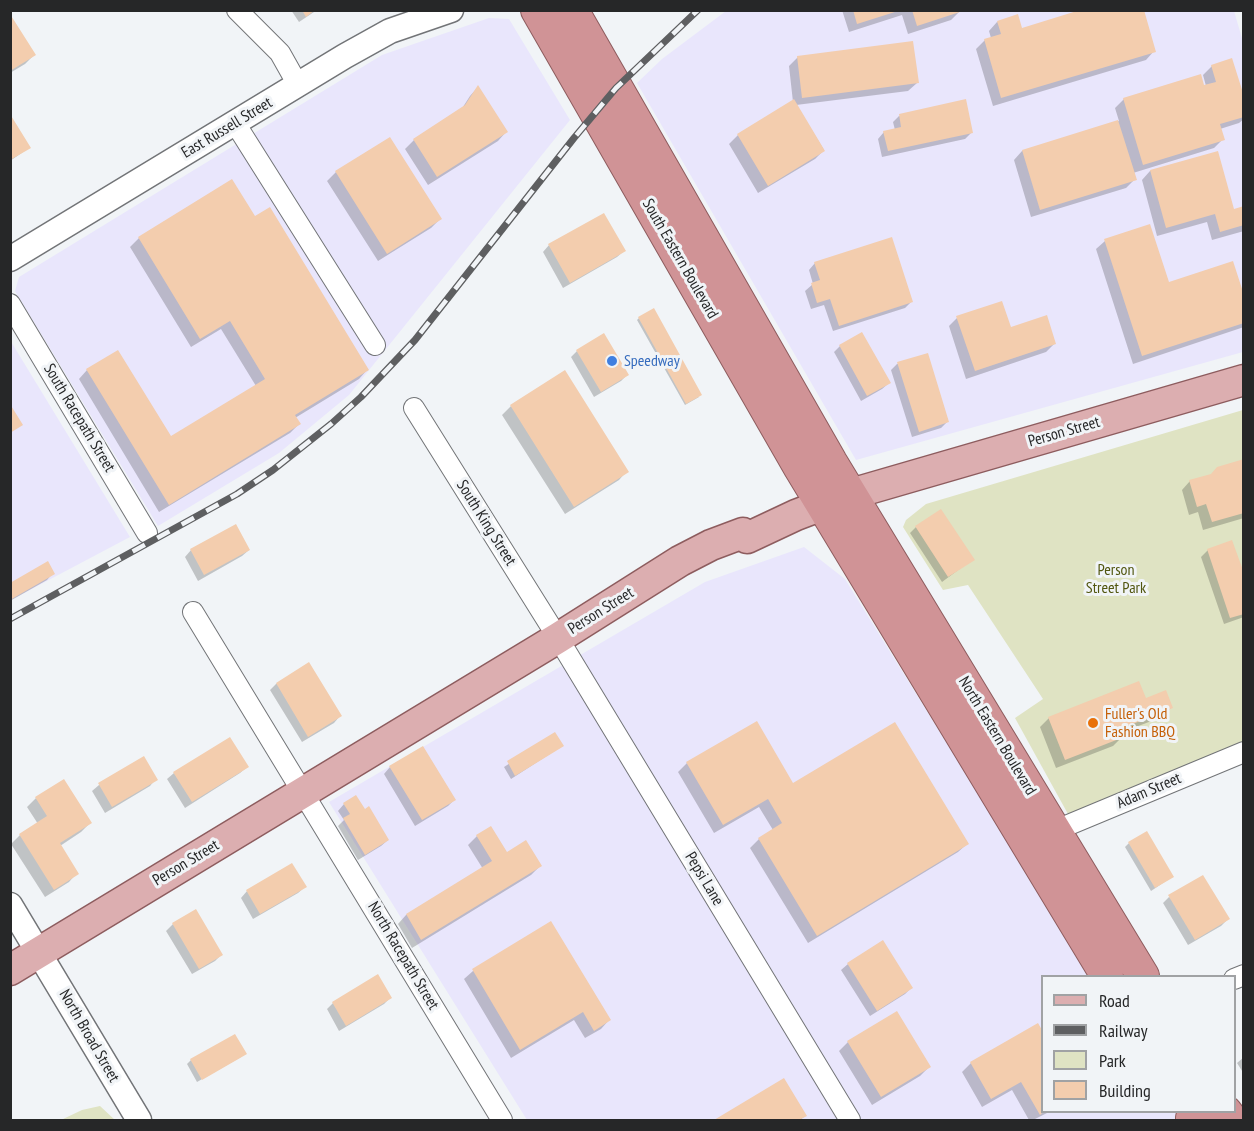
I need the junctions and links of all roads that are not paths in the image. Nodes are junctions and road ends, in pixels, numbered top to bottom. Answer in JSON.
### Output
{"nodes":[{"id":1,"x":237,"y":10,"type":"edge"},
{"id":2,"x":451,"y":10,"type":"edge"},
{"id":3,"x":537,"y":10,"type":"edge"},
{"id":4,"x":572,"y":10,"type":"edge"},
{"id":5,"x":298,"y":85,"type":"junction"},
{"id":6,"x":235,"y":123,"type":"junction"},
{"id":7,"x":10,"y":259,"type":"edge"},
{"id":8,"x":10,"y":304,"type":"edge"},
{"id":9,"x":375,"y":345,"type":"dead end"},
{"id":10,"x":1244,"y":380,"type":"edge"},
{"id":11,"x":414,"y":408,"type":"dead end"},
{"id":12,"x":837,"y":500,"type":"junction"},
{"id":13,"x":147,"y":533,"type":"dead end"},
{"id":14,"x":193,"y":612,"type":"dead end"},
{"id":15,"x":558,"y":638,"type":"junction"},
{"id":16,"x":1244,"y":752,"type":"edge"},
{"id":17,"x":303,"y":792,"type":"junction"},
{"id":18,"x":1054,"y":831,"type":"junction"},
{"id":19,"x":10,"y":905,"type":"edge"},
{"id":20,"x":39,"y":952,"type":"junction"},
{"id":21,"x":10,"y":970,"type":"edge"},
{"id":22,"x":1106,"y":975,"type":"edge"},
{"id":23,"x":1142,"y":975,"type":"edge"},
{"id":24,"x":139,"y":1120,"type":"edge"},
{"id":25,"x":502,"y":1120,"type":"edge"},
{"id":26,"x":850,"y":1120,"type":"edge"}],
"edges":[{"from":1,"to":5,"type":"street"},
{"from":2,"to":5,"type":"street","name":"East Russell Street"},
{"from":3,"to":12,"type":"highway","name":"South Eastern Boulevard"},
{"from":4,"to":12,"type":"highway","name":"South Eastern Boulevard"},
{"from":5,"to":6,"type":"street","name":"East Russell Street"},
{"from":6,"to":7,"type":"street","name":"East Russell Street"},
{"from":6,"to":9,"type":"street"},
{"from":8,"to":13,"type":"street","name":"South Racepath Street"},
{"from":10,"to":12,"type":"main road","name":"Person Street"},
{"from":11,"to":15,"type":"street","name":"South King Street"},
{"from":12,"to":15,"type":"main road","name":"Person Street"},
{"from":12,"to":18,"type":"highway","name":"North Eastern Boulevard"},
{"from":12,"to":22,"type":"highway","name":"North Eastern Boulevard"},
{"from":14,"to":17,"type":"street"},
{"from":15,"to":17,"type":"main road","name":"Person Street"},
{"from":15,"to":26,"type":"street","name":"Pepsi Lane"},
{"from":16,"to":18,"type":"street","name":"Adam Street"},
{"from":17,"to":20,"type":"main road","name":"Person Street"},
{"from":17,"to":25,"type":"street","name":"North Racepath Street"},
{"from":18,"to":23,"type":"highway","name":"North Eastern Boulevard"},
{"from":19,"to":20,"type":"street","name":"North Broad Street"},
{"from":20,"to":21,"type":"main road","name":"Person Street"},
{"from":20,"to":24,"type":"street","name":"North Broad Street"}]}
